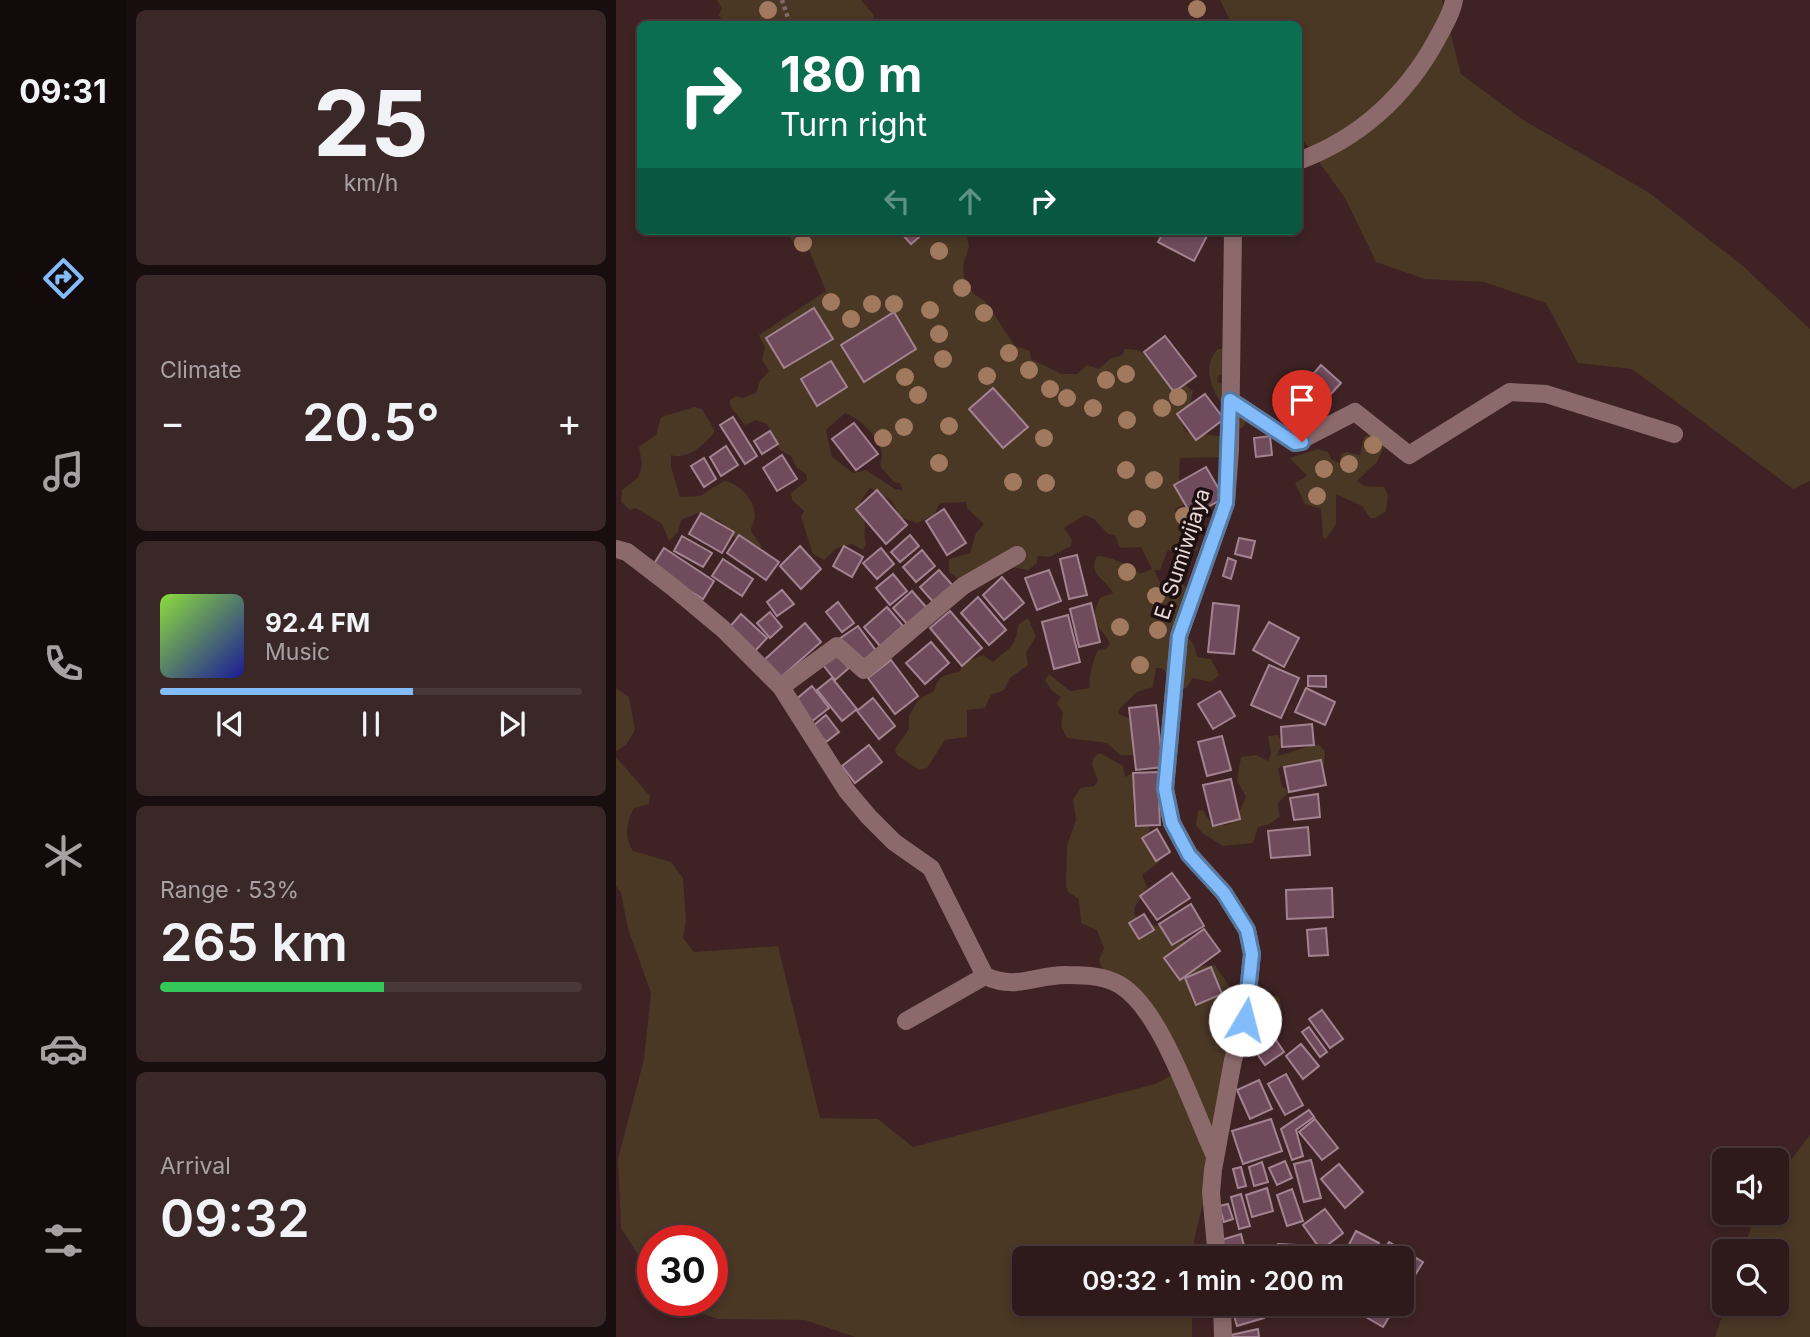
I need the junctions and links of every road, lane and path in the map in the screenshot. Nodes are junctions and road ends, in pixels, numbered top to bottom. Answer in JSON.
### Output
{"nodes":[{"id":1,"x":782,"y":0,"type":"edge"},
{"id":2,"x":1454,"y":0,"type":"edge"},
{"id":3,"x":789,"y":21,"type":"edge"},
{"id":4,"x":1302,"y":160,"type":"edge"},
{"id":5,"x":1233,"y":235,"type":"edge"},
{"id":6,"x":1230,"y":400,"type":"junction"},
{"id":7,"x":1674,"y":434,"type":"dead end"},
{"id":8,"x":616,"y":549,"type":"edge"},
{"id":9,"x":1017,"y":555,"type":"dead end"},
{"id":10,"x":781,"y":687,"type":"junction"},
{"id":11,"x":985,"y":976,"type":"junction"},
{"id":12,"x":906,"y":1021,"type":"dead end"},
{"id":13,"x":1215,"y":1156,"type":"junction"},
{"id":14,"x":1216,"y":1246,"type":"edge"},
{"id":15,"x":1222,"y":1316,"type":"edge"},
{"id":16,"x":1223,"y":1337,"type":"edge"}],
"edges":[{"from":1,"to":3,"type":"path"},
{"from":2,"to":4,"type":"street"},
{"from":5,"to":6,"type":"street","name":"E. Sumiwijaya"},
{"from":6,"to":7,"type":"street"},
{"from":6,"to":13,"type":"street","name":"E. Sumiwijaya"},
{"from":8,"to":10,"type":"street"},
{"from":9,"to":10,"type":"street"},
{"from":10,"to":11,"type":"street"},
{"from":11,"to":12,"type":"street"},
{"from":11,"to":13,"type":"street","name":"E. Sumiwijaya"},
{"from":13,"to":14,"type":"street","name":"E. Sumiwijaya"},
{"from":15,"to":16,"type":"street"}]}
